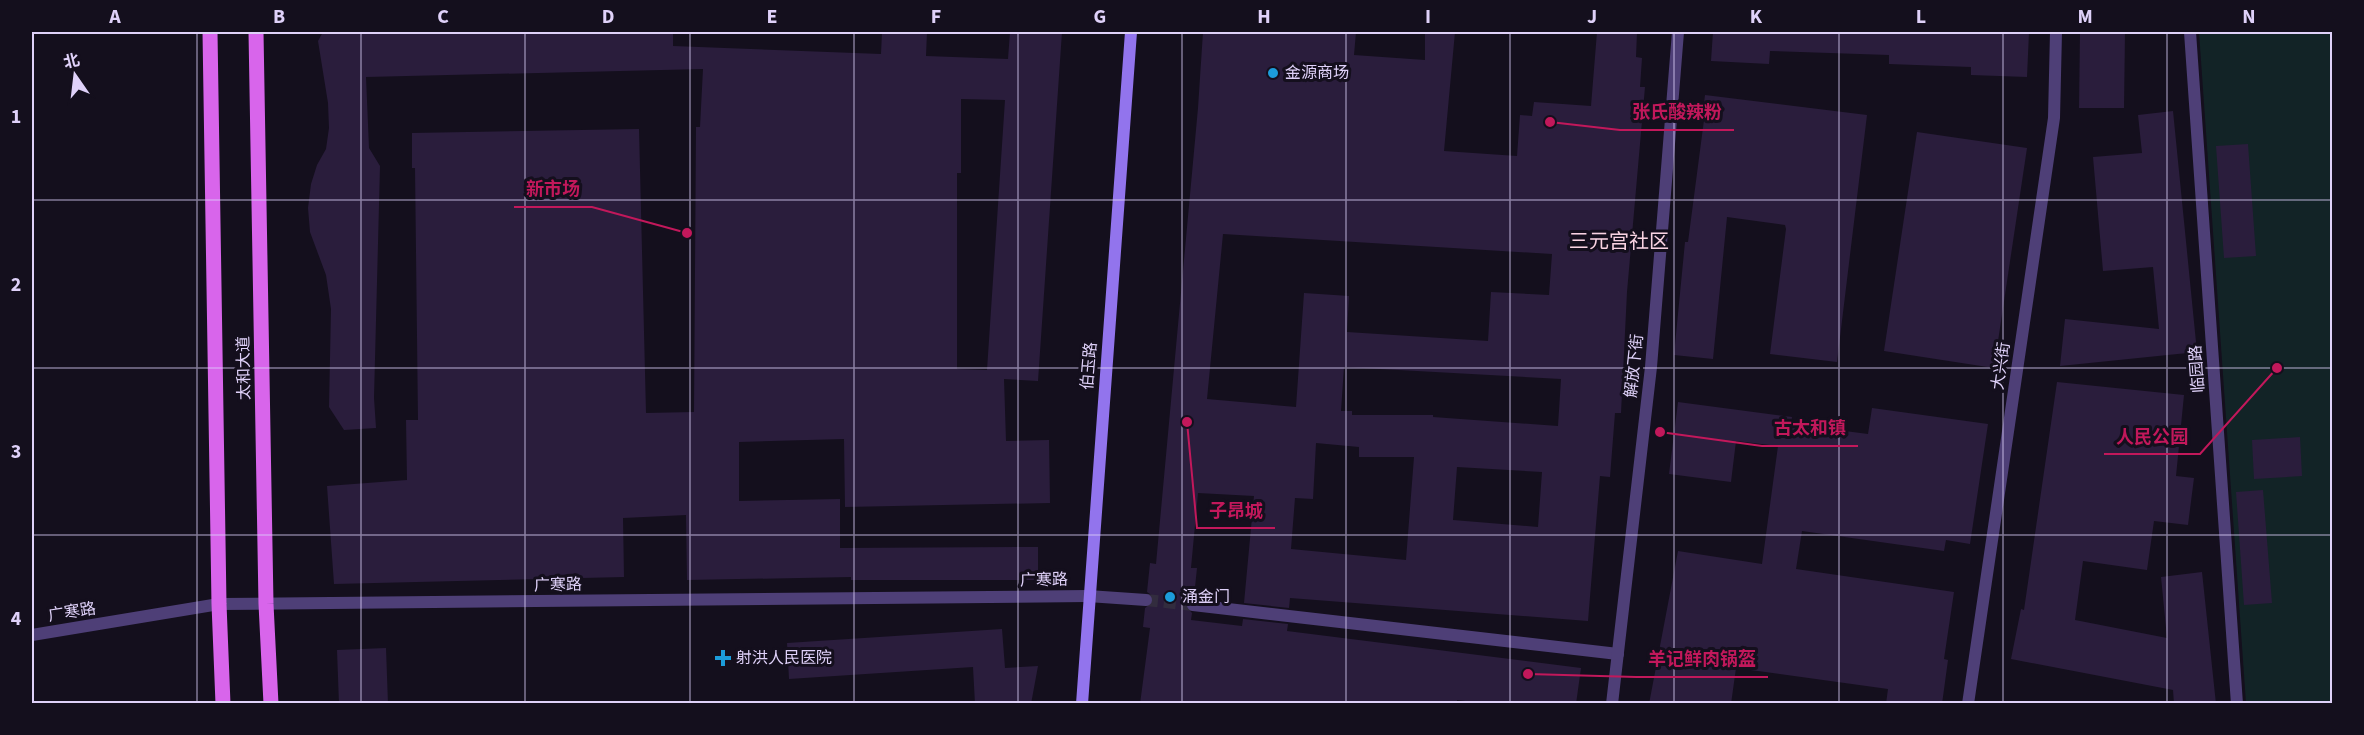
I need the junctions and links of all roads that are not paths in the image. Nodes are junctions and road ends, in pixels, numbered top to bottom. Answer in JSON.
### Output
{"nodes":[{"id":1,"x":210,"y":32,"type":"edge"},
{"id":2,"x":256,"y":32,"type":"edge"},
{"id":3,"x":1131,"y":32,"type":"edge"},
{"id":4,"x":1678,"y":32,"type":"edge"},
{"id":5,"x":2056,"y":32,"type":"edge"},
{"id":6,"x":2190,"y":32,"type":"edge"},
{"id":7,"x":1088,"y":596,"type":"junction"},
{"id":8,"x":1146,"y":600,"type":"tunnel mouth"},
{"id":9,"x":219,"y":604,"type":"junction"},
{"id":10,"x":266,"y":604,"type":"junction"},
{"id":11,"x":1193,"y":605,"type":"tunnel mouth"},
{"id":12,"x":32,"y":635,"type":"edge"},
{"id":13,"x":1618,"y":654,"type":"junction"},
{"id":14,"x":223,"y":704,"type":"edge"},
{"id":15,"x":271,"y":704,"type":"edge"},
{"id":16,"x":1082,"y":704,"type":"edge"},
{"id":17,"x":1612,"y":704,"type":"edge"},
{"id":18,"x":1968,"y":704,"type":"edge"},
{"id":19,"x":2237,"y":704,"type":"edge"}],
"edges":[{"from":1,"to":9,"type":"main road","name":"太和大道"},
{"from":2,"to":10,"type":"main road","name":"太和大道"},
{"from":3,"to":7,"type":"main road","name":"伯玉路"},
{"from":4,"to":13,"type":"street","name":"解放下街"},
{"from":5,"to":18,"type":"street","name":"大兴街"},
{"from":6,"to":19,"type":"street","name":"临园路"},
{"from":7,"to":8,"type":"street","name":"广寒路"},
{"from":7,"to":10,"type":"street","name":"广寒路"},
{"from":7,"to":16,"type":"main road","name":"伯玉路"},
{"from":9,"to":10,"type":"street","name":"广寒路"},
{"from":9,"to":12,"type":"street","name":"广寒路"},
{"from":9,"to":14,"type":"main road","name":"太和大道"},
{"from":10,"to":15,"type":"main road","name":"太和大道"},
{"from":11,"to":13,"type":"street"},
{"from":13,"to":17,"type":"street","name":"解放下街"}]}
